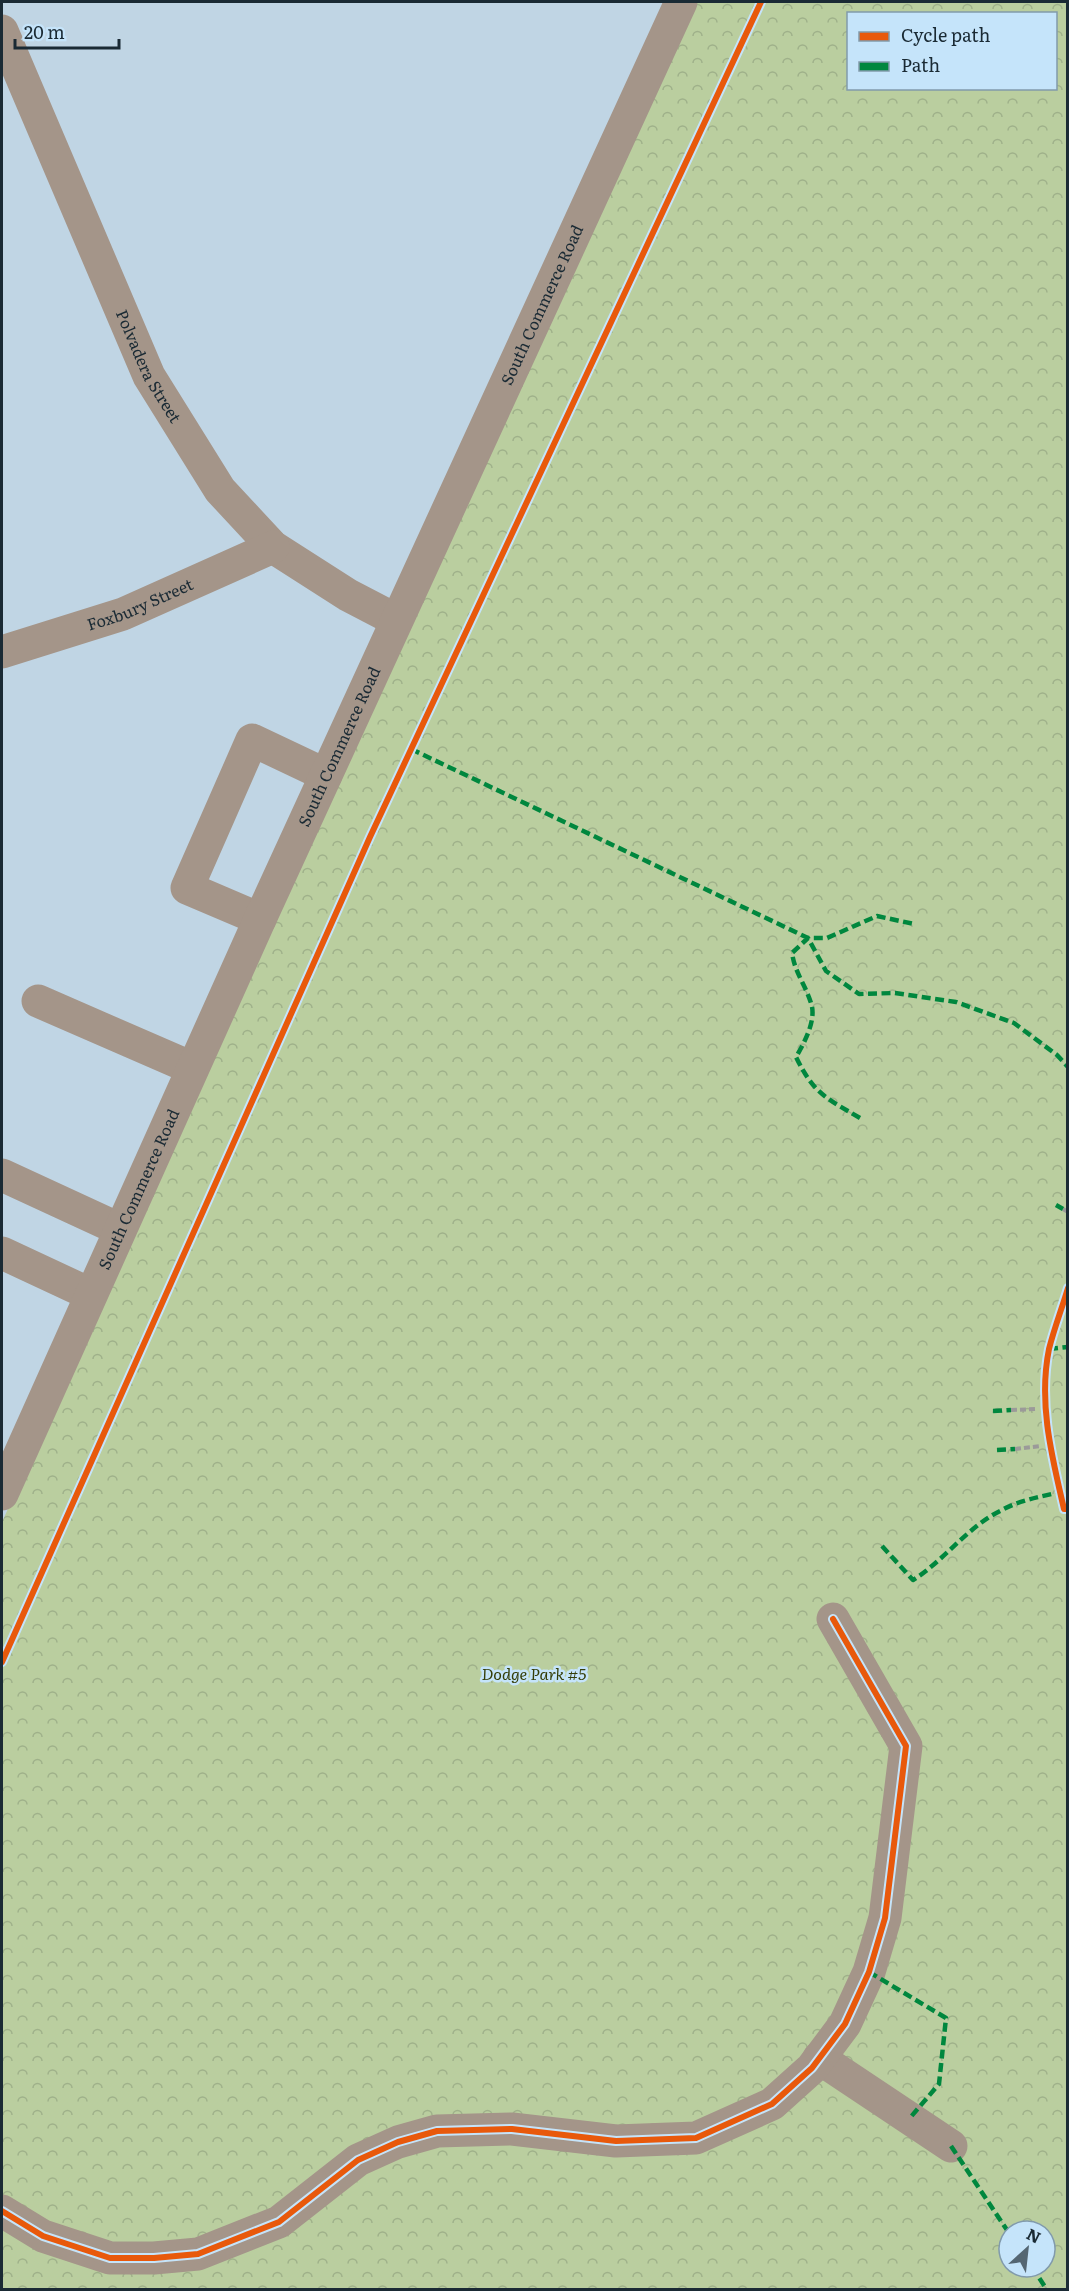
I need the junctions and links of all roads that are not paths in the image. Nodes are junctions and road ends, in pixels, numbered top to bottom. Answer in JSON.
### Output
{"nodes":[{"id":1,"x":681,"y":2,"type":"edge"},
{"id":2,"x":2,"y":31,"type":"edge"},
{"id":3,"x":273,"y":547,"type":"junction"},
{"id":4,"x":396,"y":620,"type":"junction"},
{"id":5,"x":2,"y":652,"type":"edge"},
{"id":6,"x":326,"y":775,"type":"junction"},
{"id":7,"x":260,"y":919,"type":"junction"},
{"id":8,"x":38,"y":1001,"type":"dead end"},
{"id":9,"x":192,"y":1068,"type":"junction"},
{"id":10,"x":2,"y":1175,"type":"edge"},
{"id":11,"x":119,"y":1229,"type":"junction"},
{"id":12,"x":2,"y":1253,"type":"edge"},
{"id":13,"x":90,"y":1294,"type":"junction"},
{"id":14,"x":2,"y":1494,"type":"edge"},
{"id":15,"x":833,"y":1619,"type":"dead end"},
{"id":16,"x":819,"y":2058,"type":"junction"},
{"id":17,"x":951,"y":2146,"type":"dead end"},
{"id":18,"x":2,"y":2211,"type":"edge"}],
"edges":[{"from":1,"to":4,"type":"street","name":"South Commerce Road"},
{"from":2,"to":3,"type":"street","name":"Polvadera Street"},
{"from":3,"to":4,"type":"street","name":"Polvadera Street"},
{"from":3,"to":5,"type":"street","name":"Foxbury Street"},
{"from":4,"to":6,"type":"street","name":"South Commerce Road"},
{"from":6,"to":7,"type":"street","name":"South Commerce Road"},
{"from":6,"to":7,"type":"street"},
{"from":7,"to":9,"type":"street","name":"South Commerce Road"},
{"from":8,"to":9,"type":"street"},
{"from":9,"to":11,"type":"street","name":"South Commerce Road"},
{"from":10,"to":11,"type":"street"},
{"from":11,"to":13,"type":"street","name":"South Commerce Road"},
{"from":12,"to":13,"type":"street"},
{"from":13,"to":14,"type":"street","name":"South Commerce Road"},
{"from":15,"to":16,"type":"street"},
{"from":16,"to":17,"type":"street"},
{"from":16,"to":18,"type":"street"}]}
